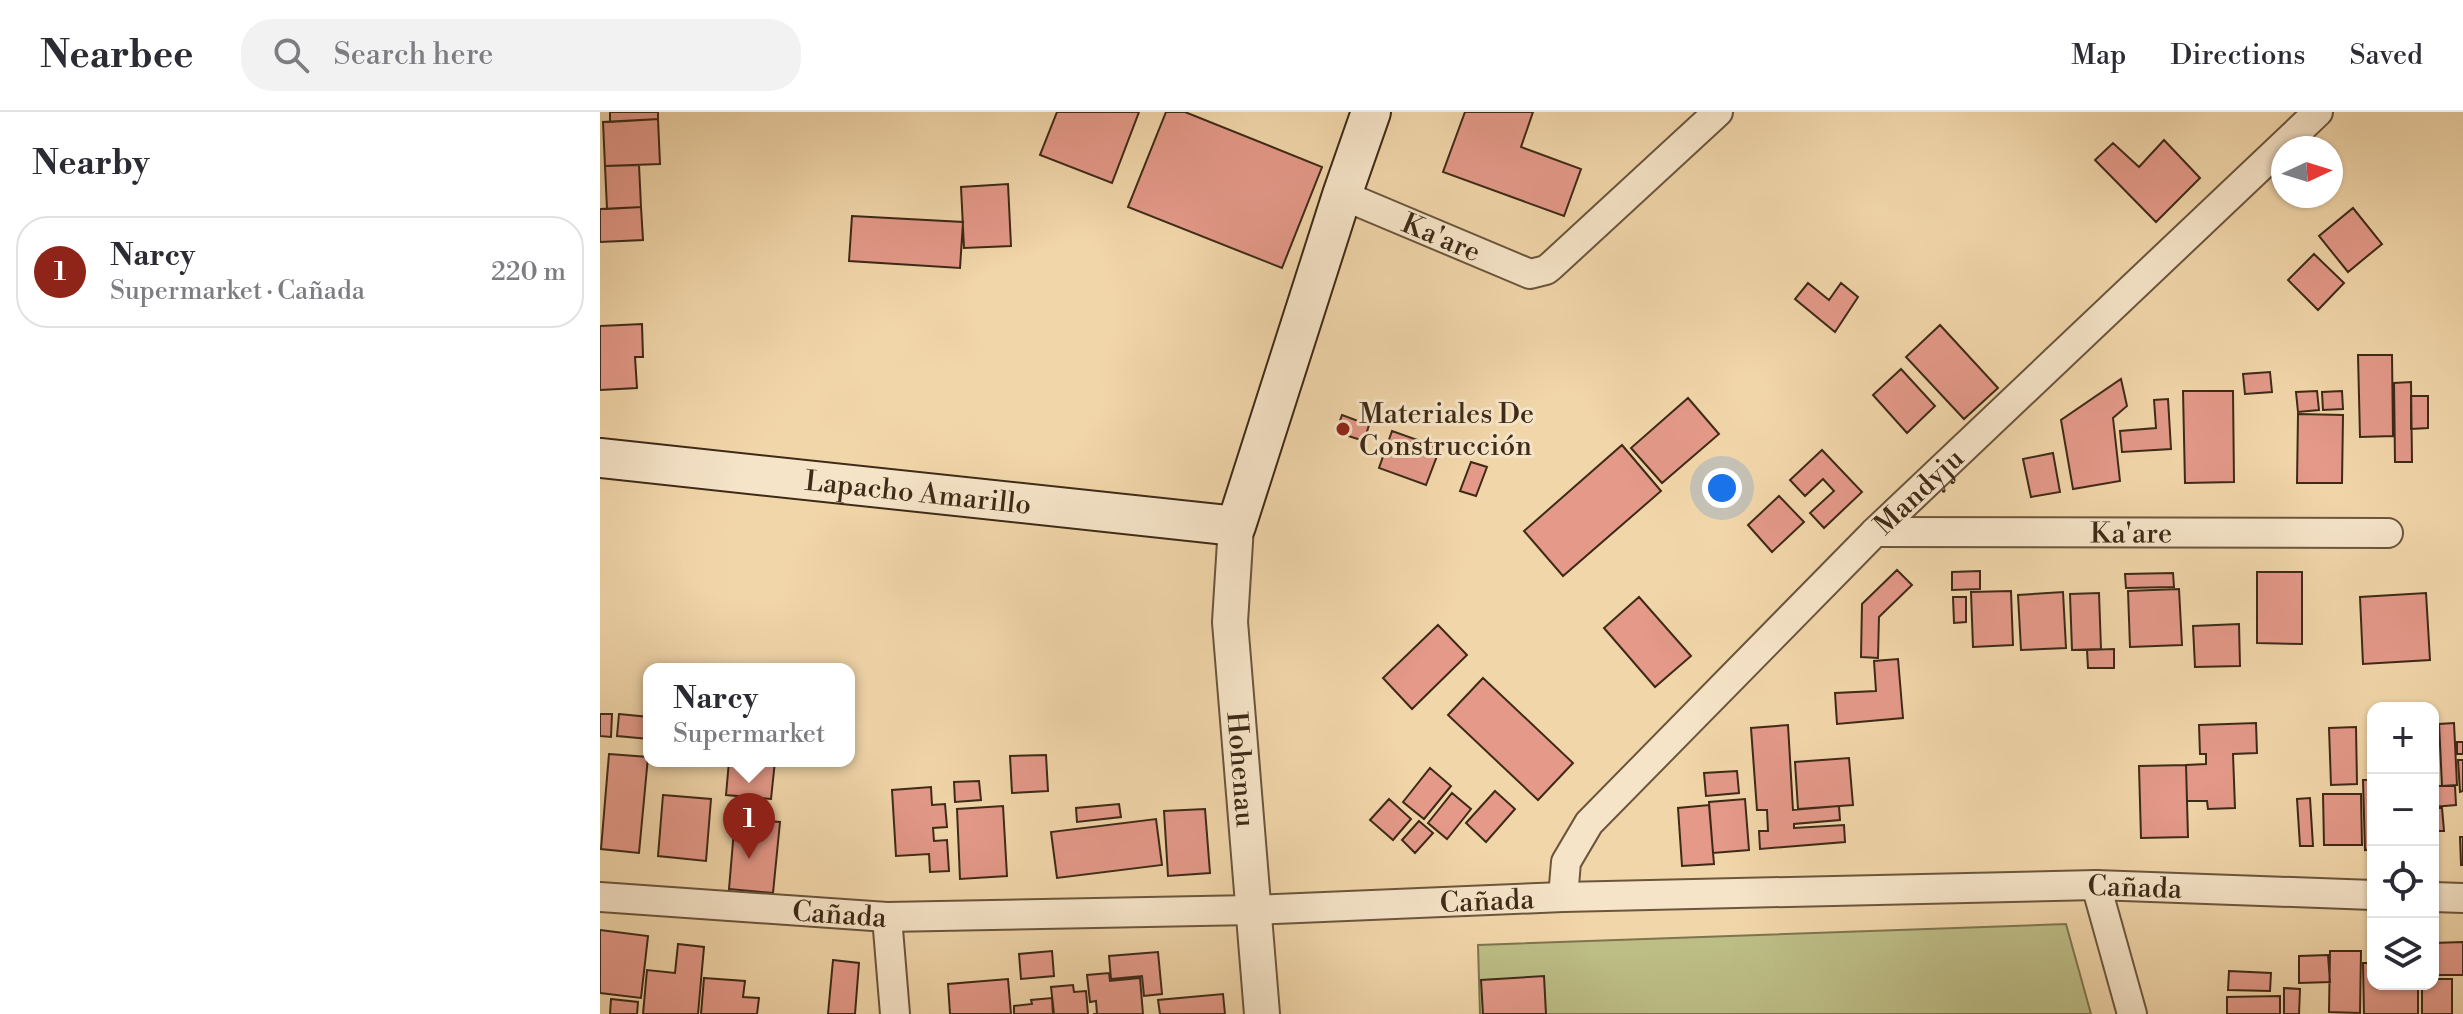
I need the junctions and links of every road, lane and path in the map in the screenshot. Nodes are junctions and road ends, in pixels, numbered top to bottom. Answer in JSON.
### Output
{"nodes":[{"id":1,"x":1371,"y":112,"type":"edge"},
{"id":2,"x":1718,"y":112,"type":"edge"},
{"id":3,"x":2318,"y":112,"type":"edge"},
{"id":4,"x":1342,"y":195,"type":"junction"},
{"id":5,"x":600,"y":458,"type":"edge"},
{"id":6,"x":1236,"y":526,"type":"junction"},
{"id":7,"x":1875,"y":532,"type":"junction"},
{"id":8,"x":2388,"y":533,"type":"dead end"},
{"id":9,"x":2096,"y":885,"type":"junction"},
{"id":10,"x":2367,"y":895,"type":"edge"},
{"id":11,"x":600,"y":897,"type":"edge"},
{"id":12,"x":1563,"y":897,"type":"junction"},
{"id":13,"x":2439,"y":897,"type":"edge"},
{"id":14,"x":2463,"y":898,"type":"edge"},
{"id":15,"x":1253,"y":910,"type":"junction"},
{"id":16,"x":887,"y":917,"type":"junction"},
{"id":17,"x":895,"y":1014,"type":"edge"},
{"id":18,"x":1262,"y":1014,"type":"edge"},
{"id":19,"x":2132,"y":1014,"type":"edge"}],
"edges":[{"from":1,"to":4,"type":"main road"},
{"from":2,"to":4,"type":"street","name":"Ka'are"},
{"from":3,"to":7,"type":"street","name":"Mandyju"},
{"from":4,"to":6,"type":"main road"},
{"from":5,"to":6,"type":"main road","name":"Lapacho Amarillo"},
{"from":6,"to":15,"type":"street","name":"Hohenau"},
{"from":7,"to":8,"type":"street","name":"Ka'are"},
{"from":7,"to":12,"type":"street","name":"Mandyju"},
{"from":9,"to":10,"type":"street","name":"Cañada"},
{"from":9,"to":12,"type":"street","name":"Cañada"},
{"from":9,"to":19,"type":"street"},
{"from":11,"to":16,"type":"street","name":"Cañada"},
{"from":12,"to":15,"type":"street","name":"Cañada"},
{"from":13,"to":14,"type":"street"},
{"from":15,"to":16,"type":"street","name":"Cañada"},
{"from":15,"to":18,"type":"street","name":"Hohenau"},
{"from":16,"to":17,"type":"street"}]}
